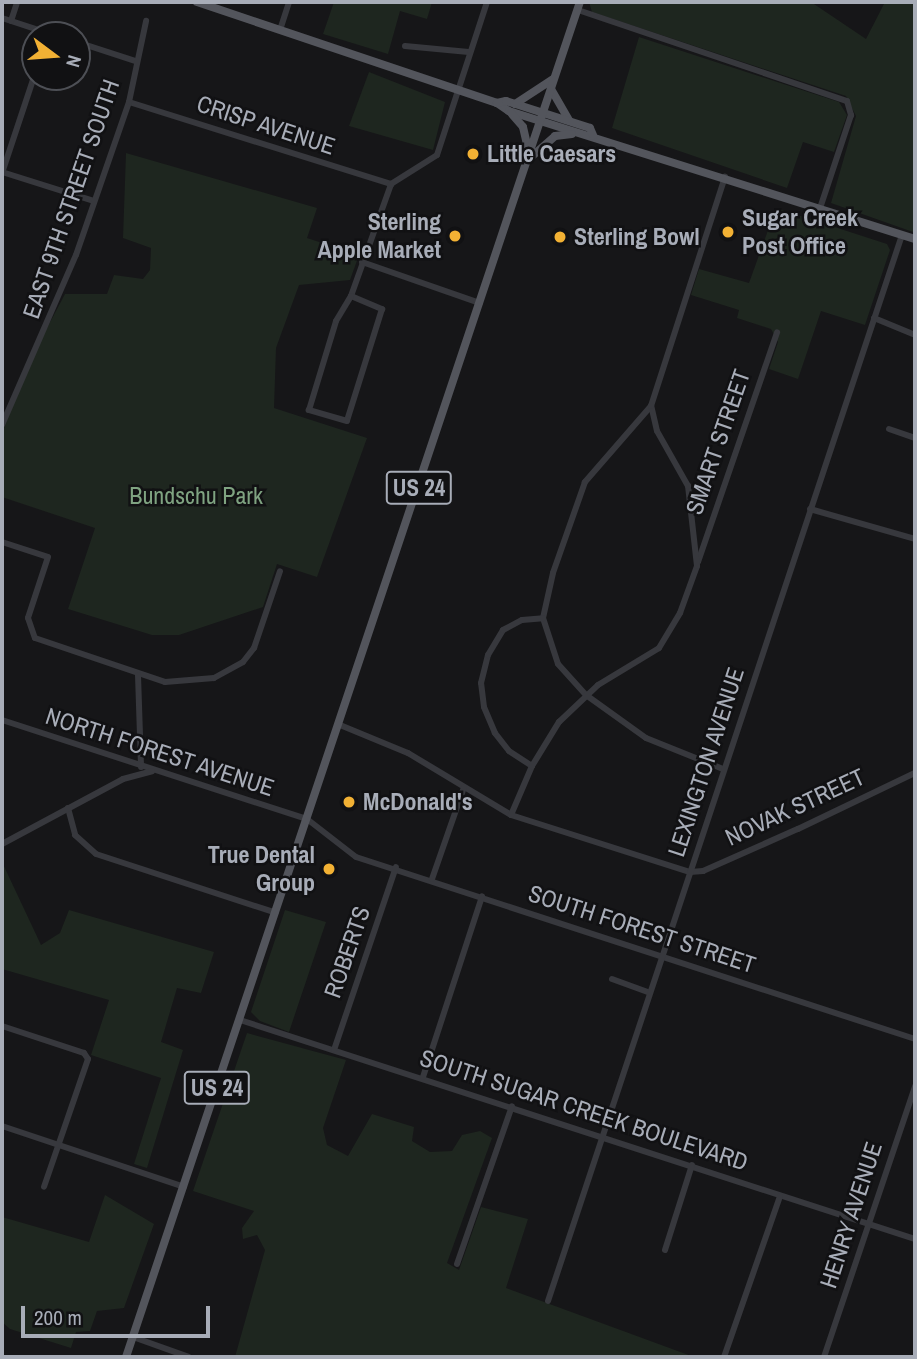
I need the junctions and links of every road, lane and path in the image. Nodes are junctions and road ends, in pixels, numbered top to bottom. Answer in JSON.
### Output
{"nodes":[{"id":1,"x":17,"y":2,"type":"edge"},
{"id":2,"x":197,"y":2,"type":"edge"},
{"id":3,"x":289,"y":2,"type":"edge"},
{"id":4,"x":486,"y":2,"type":"edge"},
{"id":5,"x":579,"y":6,"type":"edge"},
{"id":6,"x":2,"y":18,"type":"edge"},
{"id":7,"x":11,"y":21,"type":"junction"},
{"id":8,"x":146,"y":21,"type":"dead end"},
{"id":9,"x":21,"y":24,"type":"edge"},
{"id":10,"x":280,"y":30,"type":"junction"},
{"id":11,"x":405,"y":46,"type":"dead end"},
{"id":12,"x":91,"y":47,"type":"edge"},
{"id":13,"x":469,"y":52,"type":"junction"},
{"id":14,"x":135,"y":61,"type":"junction"},
{"id":15,"x":556,"y":77,"type":"junction"},
{"id":16,"x":457,"y":89,"type":"junction"},
{"id":17,"x":551,"y":89,"type":"junction"},
{"id":18,"x":29,"y":91,"type":"edge"},
{"id":19,"x":129,"y":102,"type":"junction"},
{"id":20,"x":497,"y":103,"type":"junction"},
{"id":21,"x":515,"y":104,"type":"junction"},
{"id":22,"x":509,"y":111,"type":"junction"},
{"id":23,"x":542,"y":117,"type":"junction"},
{"id":24,"x":571,"y":122,"type":"junction"},
{"id":25,"x":576,"y":134,"type":"junction"},
{"id":26,"x":593,"y":135,"type":"junction"},
{"id":27,"x":529,"y":157,"type":"junction"},
{"id":28,"x":2,"y":172,"type":"edge"},
{"id":29,"x":725,"y":177,"type":"junction"},
{"id":30,"x":391,"y":184,"type":"junction"},
{"id":31,"x":94,"y":201,"type":"junction"},
{"id":32,"x":820,"y":208,"type":"junction"},
{"id":33,"x":902,"y":235,"type":"junction"},
{"id":34,"x":915,"y":239,"type":"edge"},
{"id":35,"x":362,"y":262,"type":"junction"},
{"id":36,"x":351,"y":296,"type":"junction"},
{"id":37,"x":481,"y":303,"type":"junction"},
{"id":38,"x":874,"y":318,"type":"junction"},
{"id":39,"x":777,"y":332,"type":"dead end"},
{"id":40,"x":915,"y":335,"type":"edge"},
{"id":41,"x":651,"y":406,"type":"junction"},
{"id":42,"x":2,"y":425,"type":"edge"},
{"id":43,"x":889,"y":429,"type":"dead end"},
{"id":44,"x":915,"y":438,"type":"edge"},
{"id":45,"x":810,"y":509,"type":"junction"},
{"id":46,"x":915,"y":539,"type":"edge"},
{"id":47,"x":2,"y":542,"type":"edge"},
{"id":48,"x":697,"y":565,"type":"junction"},
{"id":49,"x":280,"y":571,"type":"dead end"},
{"id":50,"x":543,"y":618,"type":"junction"},
{"id":51,"x":138,"y":675,"type":"junction"},
{"id":52,"x":586,"y":695,"type":"junction"},
{"id":53,"x":2,"y":720,"type":"edge"},
{"id":54,"x":340,"y":725,"type":"junction"},
{"id":55,"x":532,"y":766,"type":"junction"},
{"id":56,"x":141,"y":767,"type":"junction"},
{"id":57,"x":723,"y":769,"type":"junction"},
{"id":58,"x":152,"y":771,"type":"junction"},
{"id":59,"x":915,"y":773,"type":"edge"},
{"id":60,"x":464,"y":787,"type":"junction"},
{"id":61,"x":68,"y":808,"type":"junction"},
{"id":62,"x":511,"y":815,"type":"junction"},
{"id":63,"x":307,"y":819,"type":"junction"},
{"id":64,"x":2,"y":844,"type":"edge"},
{"id":65,"x":396,"y":867,"type":"junction"},
{"id":66,"x":690,"y":872,"type":"junction"},
{"id":67,"x":432,"y":879,"type":"junction"},
{"id":68,"x":482,"y":896,"type":"junction"},
{"id":69,"x":275,"y":913,"type":"junction"},
{"id":70,"x":660,"y":955,"type":"junction"},
{"id":71,"x":611,"y":979,"type":"dead end"},
{"id":72,"x":648,"y":992,"type":"junction"},
{"id":73,"x":240,"y":1020,"type":"junction"},
{"id":74,"x":2,"y":1026,"type":"edge"},
{"id":75,"x":915,"y":1039,"type":"edge"},
{"id":76,"x":334,"y":1050,"type":"junction"},
{"id":77,"x":423,"y":1077,"type":"junction"},
{"id":78,"x":915,"y":1086,"type":"edge"},
{"id":79,"x":512,"y":1106,"type":"junction"},
{"id":80,"x":2,"y":1126,"type":"edge"},
{"id":81,"x":601,"y":1135,"type":"junction"},
{"id":82,"x":59,"y":1143,"type":"junction"},
{"id":83,"x":692,"y":1165,"type":"junction"},
{"id":84,"x":44,"y":1187,"type":"dead end"},
{"id":85,"x":184,"y":1187,"type":"junction"},
{"id":86,"x":780,"y":1196,"type":"junction"},
{"id":87,"x":868,"y":1224,"type":"junction"},
{"id":88,"x":915,"y":1239,"type":"edge"},
{"id":89,"x":665,"y":1250,"type":"dead end"},
{"id":90,"x":457,"y":1264,"type":"dead end"},
{"id":91,"x":548,"y":1301,"type":"dead end"},
{"id":92,"x":133,"y":1337,"type":"junction"},
{"id":93,"x":126,"y":1357,"type":"edge"},
{"id":94,"x":189,"y":1357,"type":"edge"},
{"id":95,"x":723,"y":1357,"type":"edge"},
{"id":96,"x":824,"y":1357,"type":"edge"}],
"edges":[{"from":1,"to":7,"type":"street"},
{"from":2,"to":10,"type":"main road"},
{"from":3,"to":10,"type":"street"},
{"from":4,"to":13,"type":"street"},
{"from":5,"to":15,"type":"main road","number":"US 24"},
{"from":5,"to":32,"type":"street"},
{"from":6,"to":7,"type":"street"},
{"from":7,"to":9,"type":"street"},
{"from":8,"to":14,"type":"street","name":"EAST 9TH STREET SOUTH"},
{"from":10,"to":16,"type":"main road"},
{"from":11,"to":13,"type":"street"},
{"from":12,"to":14,"type":"street"},
{"from":13,"to":16,"type":"street"},
{"from":14,"to":19,"type":"street","name":"EAST 9TH STREET SOUTH"},
{"from":15,"to":17,"type":"main road","number":"US 24"},
{"from":15,"to":21,"type":"main road"},
{"from":16,"to":20,"type":"main road"},
{"from":16,"to":30,"type":"street"},
{"from":17,"to":23,"type":"main road","number":"US 24"},
{"from":17,"to":24,"type":"main road"},
{"from":18,"to":28,"type":"street"},
{"from":19,"to":30,"type":"street","name":"CRISP AVENUE"},
{"from":19,"to":31,"type":"street","name":"EAST 9TH STREET SOUTH"},
{"from":20,"to":21,"type":"main road"},
{"from":20,"to":22,"type":"main road"},
{"from":21,"to":23,"type":"main road"},
{"from":22,"to":23,"type":"main road"},
{"from":22,"to":27,"type":"main road"},
{"from":23,"to":24,"type":"main road"},
{"from":23,"to":25,"type":"main road"},
{"from":23,"to":27,"type":"main road","number":"US 24"},
{"from":24,"to":26,"type":"main road"},
{"from":25,"to":26,"type":"main road"},
{"from":25,"to":27,"type":"main road"},
{"from":26,"to":29,"type":"main road"},
{"from":27,"to":37,"type":"main road","number":"US 24"},
{"from":28,"to":31,"type":"street"},
{"from":29,"to":32,"type":"main road"},
{"from":29,"to":41,"type":"street"},
{"from":30,"to":35,"type":"street"},
{"from":31,"to":42,"type":"street","name":"EAST 9TH STREET SOUTH"},
{"from":32,"to":33,"type":"main road"},
{"from":33,"to":34,"type":"main road"},
{"from":33,"to":38,"type":"street","name":"LEXINGTON AVENUE"},
{"from":35,"to":36,"type":"street"},
{"from":35,"to":37,"type":"street"},
{"from":36,"to":36,"type":"street"},
{"from":37,"to":54,"type":"main road","number":"US 24"},
{"from":38,"to":40,"type":"street"},
{"from":38,"to":45,"type":"street","name":"LEXINGTON AVENUE"},
{"from":39,"to":48,"type":"street","name":"SMART STREET"},
{"from":41,"to":48,"type":"street"},
{"from":41,"to":50,"type":"street"},
{"from":43,"to":44,"type":"street"},
{"from":45,"to":46,"type":"street"},
{"from":45,"to":57,"type":"street","name":"LEXINGTON AVENUE"},
{"from":47,"to":51,"type":"street"},
{"from":48,"to":52,"type":"street","name":"SMART STREET"},
{"from":49,"to":51,"type":"street"},
{"from":50,"to":52,"type":"street"},
{"from":50,"to":55,"type":"street"},
{"from":51,"to":56,"type":"street"},
{"from":52,"to":55,"type":"street","name":"SMART STREET"},
{"from":52,"to":57,"type":"street"},
{"from":53,"to":56,"type":"street","name":"NORTH FOREST AVENUE"},
{"from":54,"to":60,"type":"street"},
{"from":54,"to":63,"type":"main road","number":"US 24"},
{"from":55,"to":62,"type":"street","name":"SMART STREET"},
{"from":56,"to":58,"type":"street","name":"NORTH FOREST AVENUE"},
{"from":57,"to":66,"type":"street","name":"LEXINGTON AVENUE"},
{"from":58,"to":61,"type":"street"},
{"from":58,"to":63,"type":"street","name":"NORTH FOREST AVENUE"},
{"from":59,"to":66,"type":"street","name":"NOVAK STREET"},
{"from":60,"to":62,"type":"street"},
{"from":60,"to":67,"type":"street"},
{"from":61,"to":64,"type":"street"},
{"from":61,"to":69,"type":"street"},
{"from":62,"to":66,"type":"street"},
{"from":63,"to":65,"type":"street","name":"SOUTH FOREST STREET"},
{"from":63,"to":69,"type":"main road","number":"US 24"},
{"from":65,"to":67,"type":"street","name":"SOUTH FOREST STREET"},
{"from":65,"to":76,"type":"street","name":"ROBERTS"},
{"from":66,"to":70,"type":"street","name":"LEXINGTON AVENUE"},
{"from":67,"to":68,"type":"street","name":"SOUTH FOREST STREET"},
{"from":68,"to":70,"type":"street","name":"SOUTH FOREST STREET"},
{"from":68,"to":77,"type":"street"},
{"from":69,"to":73,"type":"main road","number":"US 24"},
{"from":70,"to":72,"type":"street","name":"LEXINGTON AVENUE"},
{"from":70,"to":75,"type":"street","name":"SOUTH FOREST STREET"},
{"from":71,"to":72,"type":"street"},
{"from":72,"to":81,"type":"street","name":"LEXINGTON AVENUE"},
{"from":73,"to":76,"type":"street","name":"SOUTH SUGAR CREEK BOULEVARD"},
{"from":73,"to":85,"type":"main road","number":"US 24"},
{"from":74,"to":82,"type":"street"},
{"from":76,"to":77,"type":"street","name":"SOUTH SUGAR CREEK BOULEVARD"},
{"from":77,"to":79,"type":"street","name":"SOUTH SUGAR CREEK BOULEVARD"},
{"from":78,"to":87,"type":"street","name":"HENRY AVENUE"},
{"from":79,"to":81,"type":"street","name":"SOUTH SUGAR CREEK BOULEVARD"},
{"from":79,"to":90,"type":"street"},
{"from":80,"to":82,"type":"street"},
{"from":81,"to":83,"type":"street","name":"SOUTH SUGAR CREEK BOULEVARD"},
{"from":81,"to":91,"type":"street","name":"LEXINGTON AVENUE"},
{"from":82,"to":84,"type":"street"},
{"from":82,"to":85,"type":"street"},
{"from":83,"to":86,"type":"street","name":"SOUTH SUGAR CREEK BOULEVARD"},
{"from":83,"to":89,"type":"street"},
{"from":85,"to":92,"type":"main road","number":"US 24"},
{"from":86,"to":87,"type":"street","name":"SOUTH SUGAR CREEK BOULEVARD"},
{"from":86,"to":95,"type":"street"},
{"from":87,"to":88,"type":"street","name":"SOUTH SUGAR CREEK BOULEVARD"},
{"from":87,"to":96,"type":"street","name":"HENRY AVENUE"},
{"from":92,"to":93,"type":"main road","number":"US 24"},
{"from":92,"to":94,"type":"street"}]}
